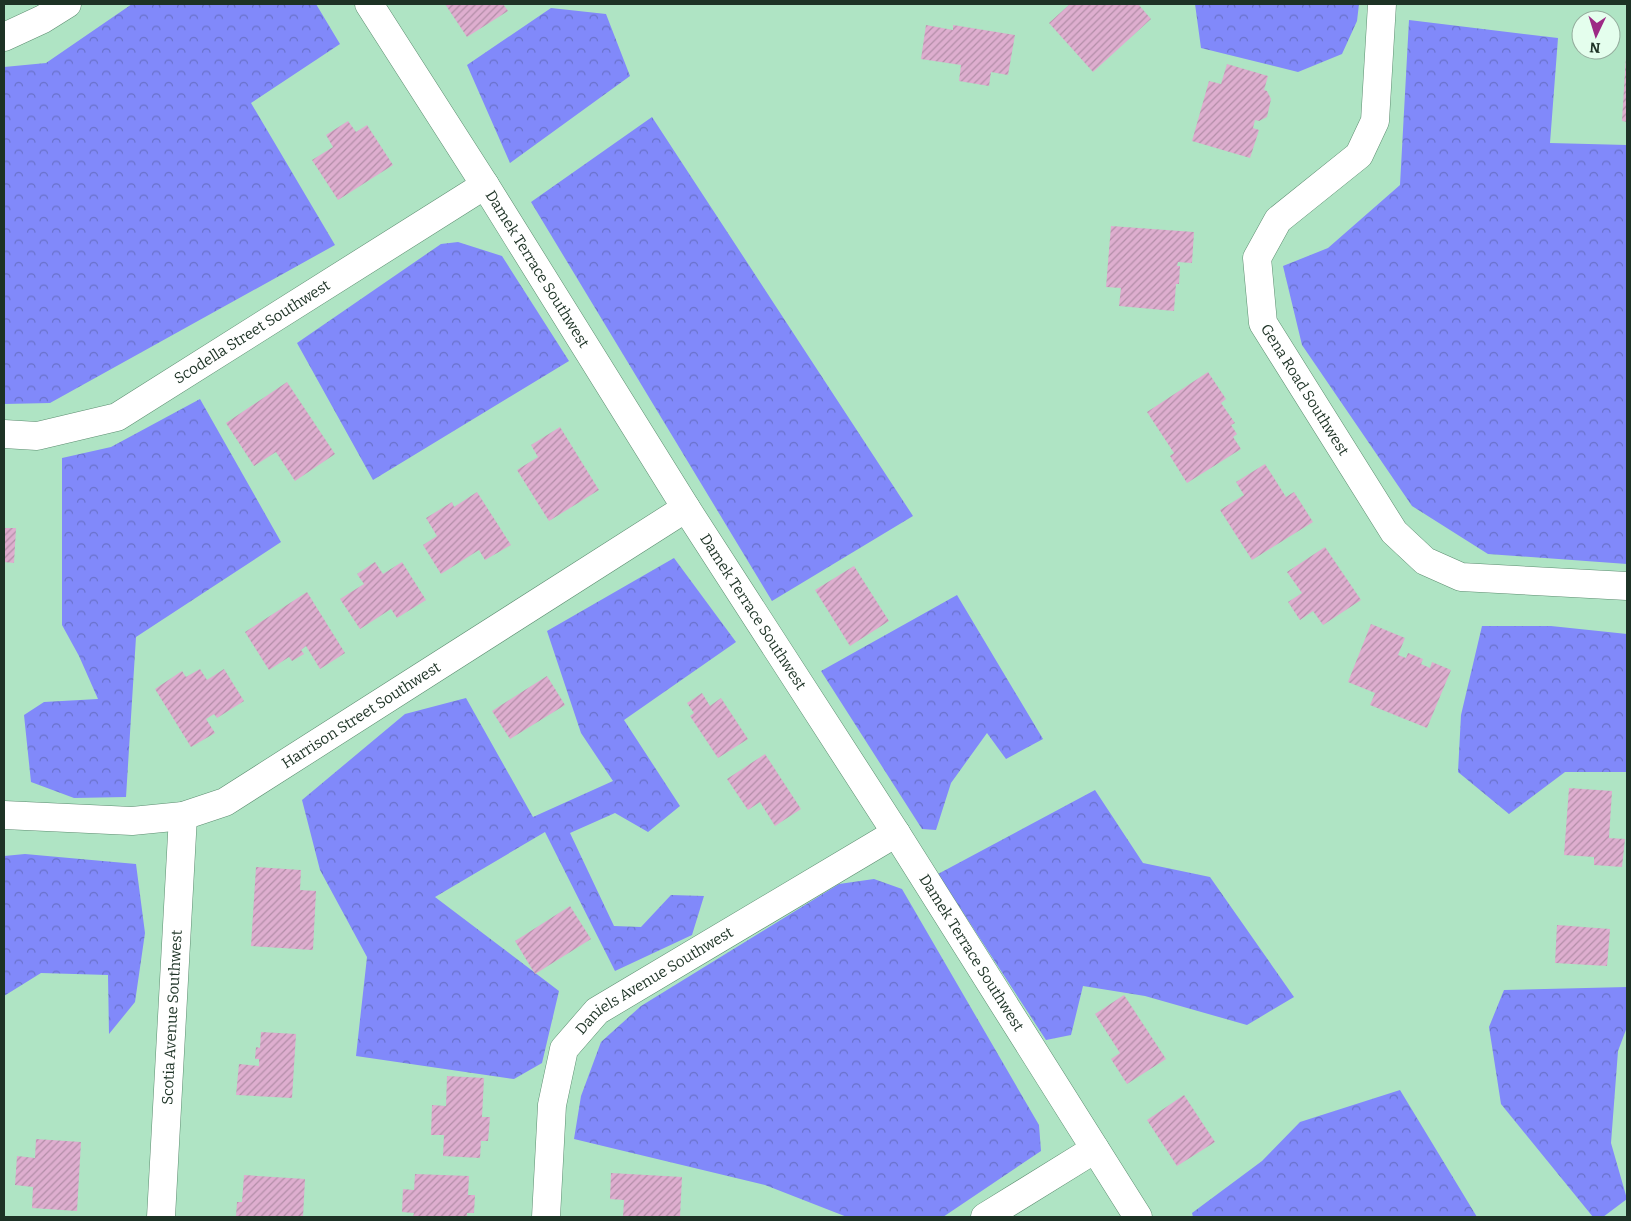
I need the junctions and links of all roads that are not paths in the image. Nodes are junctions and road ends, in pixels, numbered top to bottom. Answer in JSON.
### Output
{"nodes":[{"id":1,"x":67,"y":4,"type":"edge"},
{"id":2,"x":369,"y":4,"type":"edge"},
{"id":3,"x":1382,"y":4,"type":"edge"},
{"id":4,"x":4,"y":37,"type":"edge"},
{"id":5,"x":485,"y":185,"type":"junction"},
{"id":6,"x":4,"y":434,"type":"edge"},
{"id":7,"x":686,"y":508,"type":"junction"},
{"id":8,"x":1627,"y":586,"type":"edge"},
{"id":9,"x":4,"y":815,"type":"edge"},
{"id":10,"x":183,"y":816,"type":"junction"},
{"id":11,"x":896,"y":833,"type":"junction"},
{"id":12,"x":1095,"y":1149,"type":"junction"},
{"id":13,"x":161,"y":1217,"type":"edge"},
{"id":14,"x":546,"y":1217,"type":"edge"},
{"id":15,"x":985,"y":1217,"type":"edge"},
{"id":16,"x":1138,"y":1217,"type":"edge"}],
"edges":[{"from":1,"to":4,"type":"street"},
{"from":2,"to":5,"type":"street","name":"Damek Terrace Southwest"},
{"from":3,"to":8,"type":"street","name":"Gena Road Southwest"},
{"from":5,"to":6,"type":"street","name":"Scodella Street Southwest"},
{"from":5,"to":7,"type":"street","name":"Damek Terrace Southwest"},
{"from":7,"to":10,"type":"street","name":"Harrison Street Southwest"},
{"from":7,"to":11,"type":"street","name":"Damek Terrace Southwest"},
{"from":9,"to":10,"type":"street","name":"Harrison Street Southwest"},
{"from":10,"to":13,"type":"street","name":"Scotia Avenue Southwest"},
{"from":11,"to":12,"type":"street","name":"Damek Terrace Southwest"},
{"from":11,"to":14,"type":"street","name":"Daniels Avenue Southwest"},
{"from":12,"to":15,"type":"street"},
{"from":12,"to":16,"type":"street","name":"Damek Terrace Southwest"}]}
